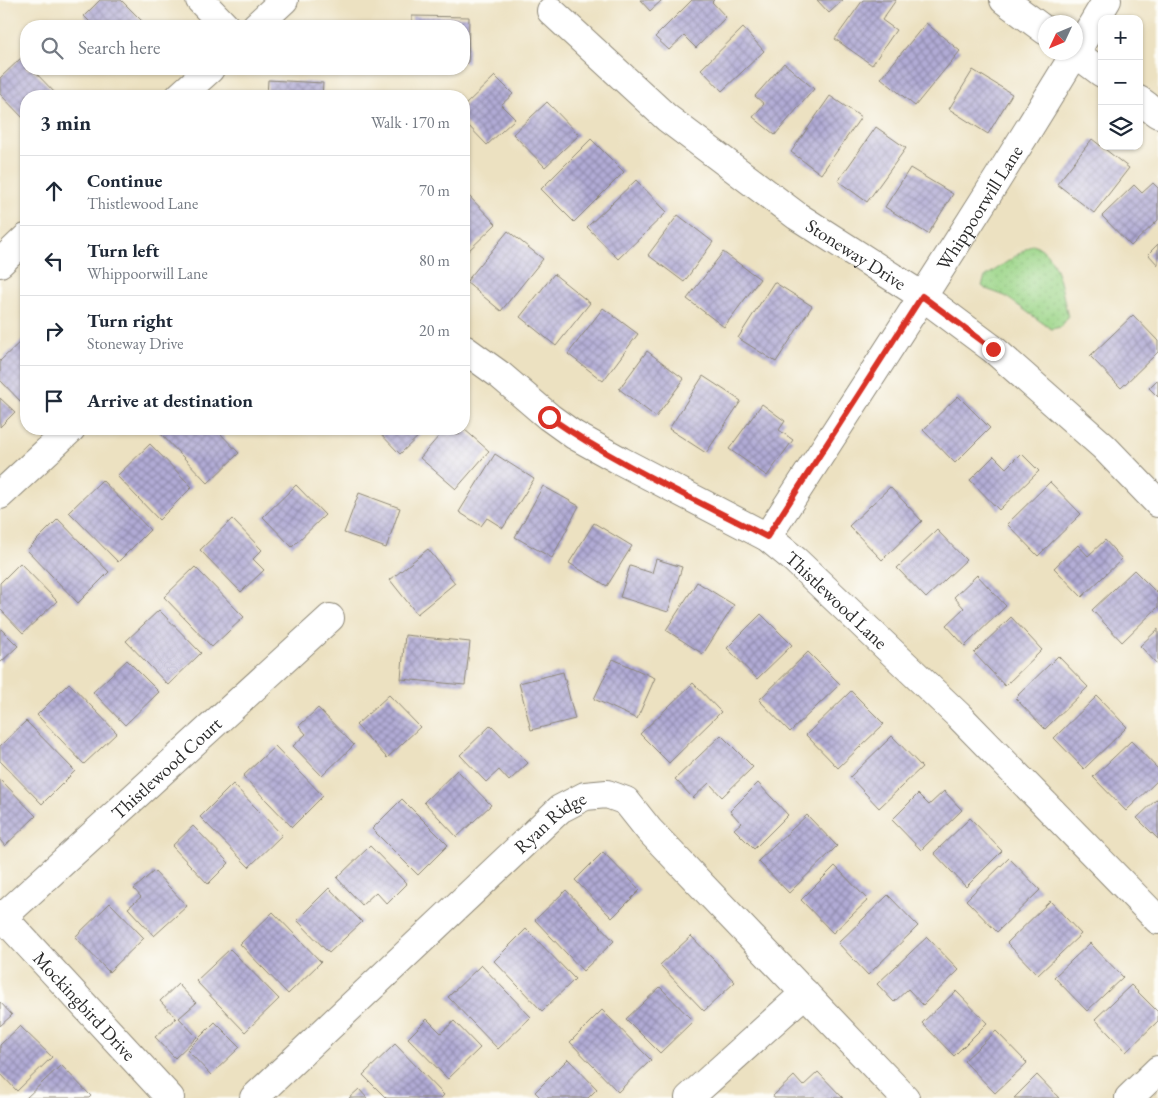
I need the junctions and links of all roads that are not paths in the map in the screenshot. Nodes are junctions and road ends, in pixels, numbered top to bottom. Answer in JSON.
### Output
{"nodes":[{"id":1,"x":200,"y":0,"type":"edge"},
{"id":2,"x":284,"y":0,"type":"edge"},
{"id":3,"x":1004,"y":0,"type":"edge"},
{"id":4,"x":1108,"y":0,"type":"edge"},
{"id":5,"x":551,"y":12,"type":"dead end"},
{"id":6,"x":219,"y":20,"type":"edge"},
{"id":7,"x":262,"y":20,"type":"edge"},
{"id":8,"x":1038,"y":25,"type":"edge"},
{"id":9,"x":1083,"y":40,"type":"edge"},
{"id":10,"x":1083,"y":59,"type":"edge"},
{"id":11,"x":1071,"y":60,"type":"edge"},
{"id":12,"x":1098,"y":70,"type":"edge"},
{"id":13,"x":203,"y":75,"type":"edge"},
{"id":14,"x":187,"y":90,"type":"edge"},
{"id":15,"x":1143,"y":103,"type":"edge"},
{"id":16,"x":1158,"y":114,"type":"edge"},
{"id":17,"x":20,"y":244,"type":"edge"},
{"id":18,"x":0,"y":263,"type":"edge"},
{"id":19,"x":922,"y":296,"type":"junction"},
{"id":20,"x":470,"y":353,"type":"edge"},
{"id":21,"x":65,"y":435,"type":"edge"},
{"id":22,"x":0,"y":495,"type":"edge"},
{"id":23,"x":1158,"y":503,"type":"edge"},
{"id":24,"x":767,"y":537,"type":"junction"},
{"id":25,"x":330,"y":618,"type":"dead end"},
{"id":26,"x":1,"y":916,"type":"edge"},
{"id":27,"x":1158,"y":920,"type":"edge"},
{"id":28,"x":804,"y":993,"type":"junction"},
{"id":29,"x":1158,"y":1070,"type":"edge"},
{"id":30,"x":170,"y":1098,"type":"edge"},
{"id":31,"x":254,"y":1098,"type":"edge"},
{"id":32,"x":689,"y":1098,"type":"edge"},
{"id":33,"x":905,"y":1098,"type":"edge"},
{"id":34,"x":1129,"y":1098,"type":"edge"}],
"edges":[{"from":1,"to":6,"type":"street"},
{"from":2,"to":7,"type":"street"},
{"from":3,"to":8,"type":"street"},
{"from":4,"to":9,"type":"street","name":"Whippoorwill Lane"},
{"from":5,"to":19,"type":"street","name":"Stoneway Drive"},
{"from":10,"to":12,"type":"street"},
{"from":11,"to":19,"type":"street","name":"Whippoorwill Lane"},
{"from":13,"to":14,"type":"street"},
{"from":15,"to":16,"type":"street"},
{"from":17,"to":18,"type":"street"},
{"from":19,"to":23,"type":"street","name":"Stoneway Drive"},
{"from":19,"to":24,"type":"street","name":"Whippoorwill Lane"},
{"from":20,"to":24,"type":"street","name":"Thistlewood Lane"},
{"from":21,"to":22,"type":"street"},
{"from":24,"to":27,"type":"street","name":"Thistlewood Lane"},
{"from":25,"to":26,"type":"street","name":"Thistlewood Court"},
{"from":26,"to":30,"type":"street","name":"Mockingbird Drive"},
{"from":28,"to":31,"type":"street","name":"Ryan Ridge"},
{"from":28,"to":32,"type":"street"},
{"from":28,"to":33,"type":"street","name":"Ryan Ridge"},
{"from":29,"to":34,"type":"street"}]}
